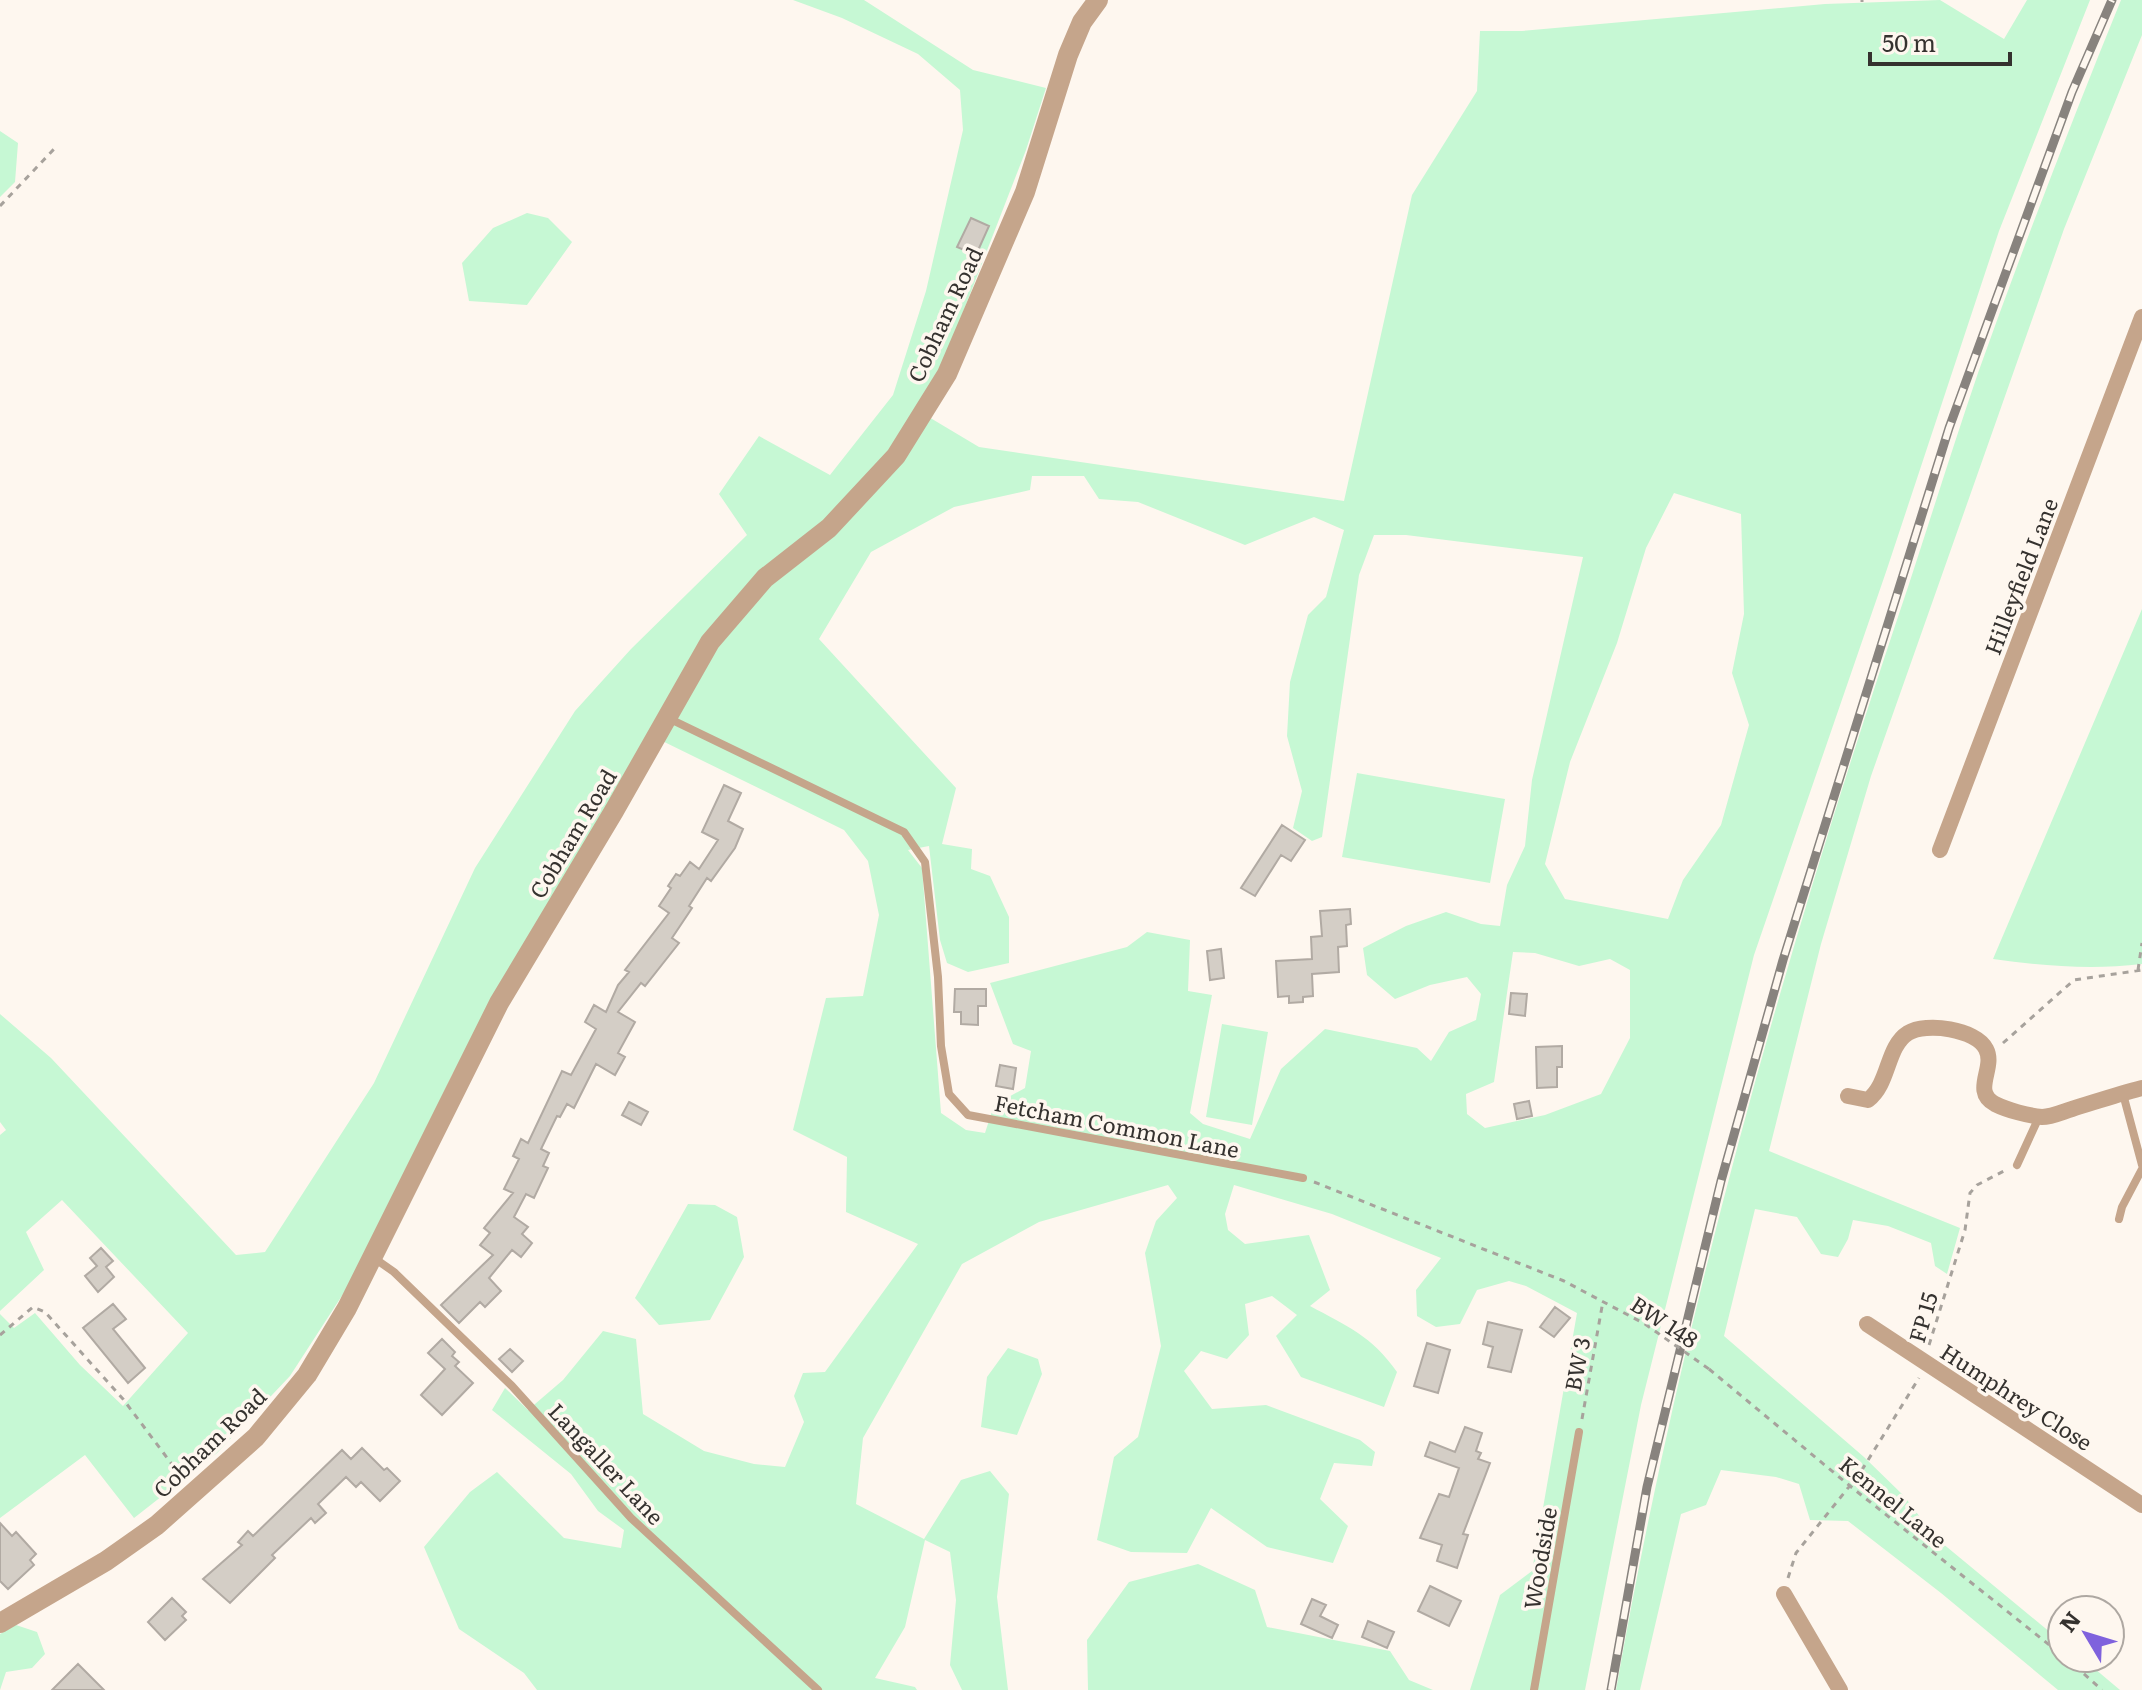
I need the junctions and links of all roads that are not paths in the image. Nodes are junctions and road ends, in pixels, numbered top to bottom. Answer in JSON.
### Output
{"nodes":[{"id":1,"x":1098,"y":0,"type":"edge"},
{"id":2,"x":2142,"y":317,"type":"edge"},
{"id":3,"x":667,"y":718,"type":"junction"},
{"id":4,"x":1940,"y":850,"type":"dead end"},
{"id":5,"x":2142,"y":1088,"type":"edge"},
{"id":6,"x":2123,"y":1094,"type":"junction"},
{"id":7,"x":1848,"y":1096,"type":"dead end"},
{"id":8,"x":2039,"y":1117,"type":"junction"},
{"id":9,"x":2017,"y":1165,"type":"road end"},
{"id":10,"x":2142,"y":1167,"type":"edge"},
{"id":11,"x":1303,"y":1178,"type":"road end"},
{"id":12,"x":2119,"y":1219,"type":"dead end"},
{"id":13,"x":373,"y":1258,"type":"junction"},
{"id":14,"x":1867,"y":1324,"type":"dead end"},
{"id":15,"x":1579,"y":1432,"type":"road end"},
{"id":16,"x":2142,"y":1505,"type":"edge"},
{"id":17,"x":1784,"y":1594,"type":"road end"},
{"id":18,"x":0,"y":1623,"type":"edge"},
{"id":19,"x":818,"y":1690,"type":"edge"},
{"id":20,"x":1534,"y":1690,"type":"edge"},
{"id":21,"x":1840,"y":1690,"type":"edge"}],
"edges":[{"from":1,"to":3,"type":"street","name":"Cobham Road"},
{"from":2,"to":4,"type":"street","name":"Hilleyfield Lane"},
{"from":3,"to":11,"type":"lane","name":"Fetcham Common Lane"},
{"from":3,"to":13,"type":"street","name":"Cobham Road"},
{"from":5,"to":6,"type":"street"},
{"from":6,"to":8,"type":"street"},
{"from":6,"to":10,"type":"lane"},
{"from":7,"to":8,"type":"street"},
{"from":8,"to":9,"type":"lane"},
{"from":10,"to":12,"type":"lane"},
{"from":13,"to":18,"type":"street","name":"Cobham Road"},
{"from":13,"to":19,"type":"lane","name":"Langaller Lane"},
{"from":14,"to":16,"type":"street","name":"Humphrey Close"},
{"from":15,"to":20,"type":"lane","name":"Woodside"},
{"from":17,"to":21,"type":"street"}]}
